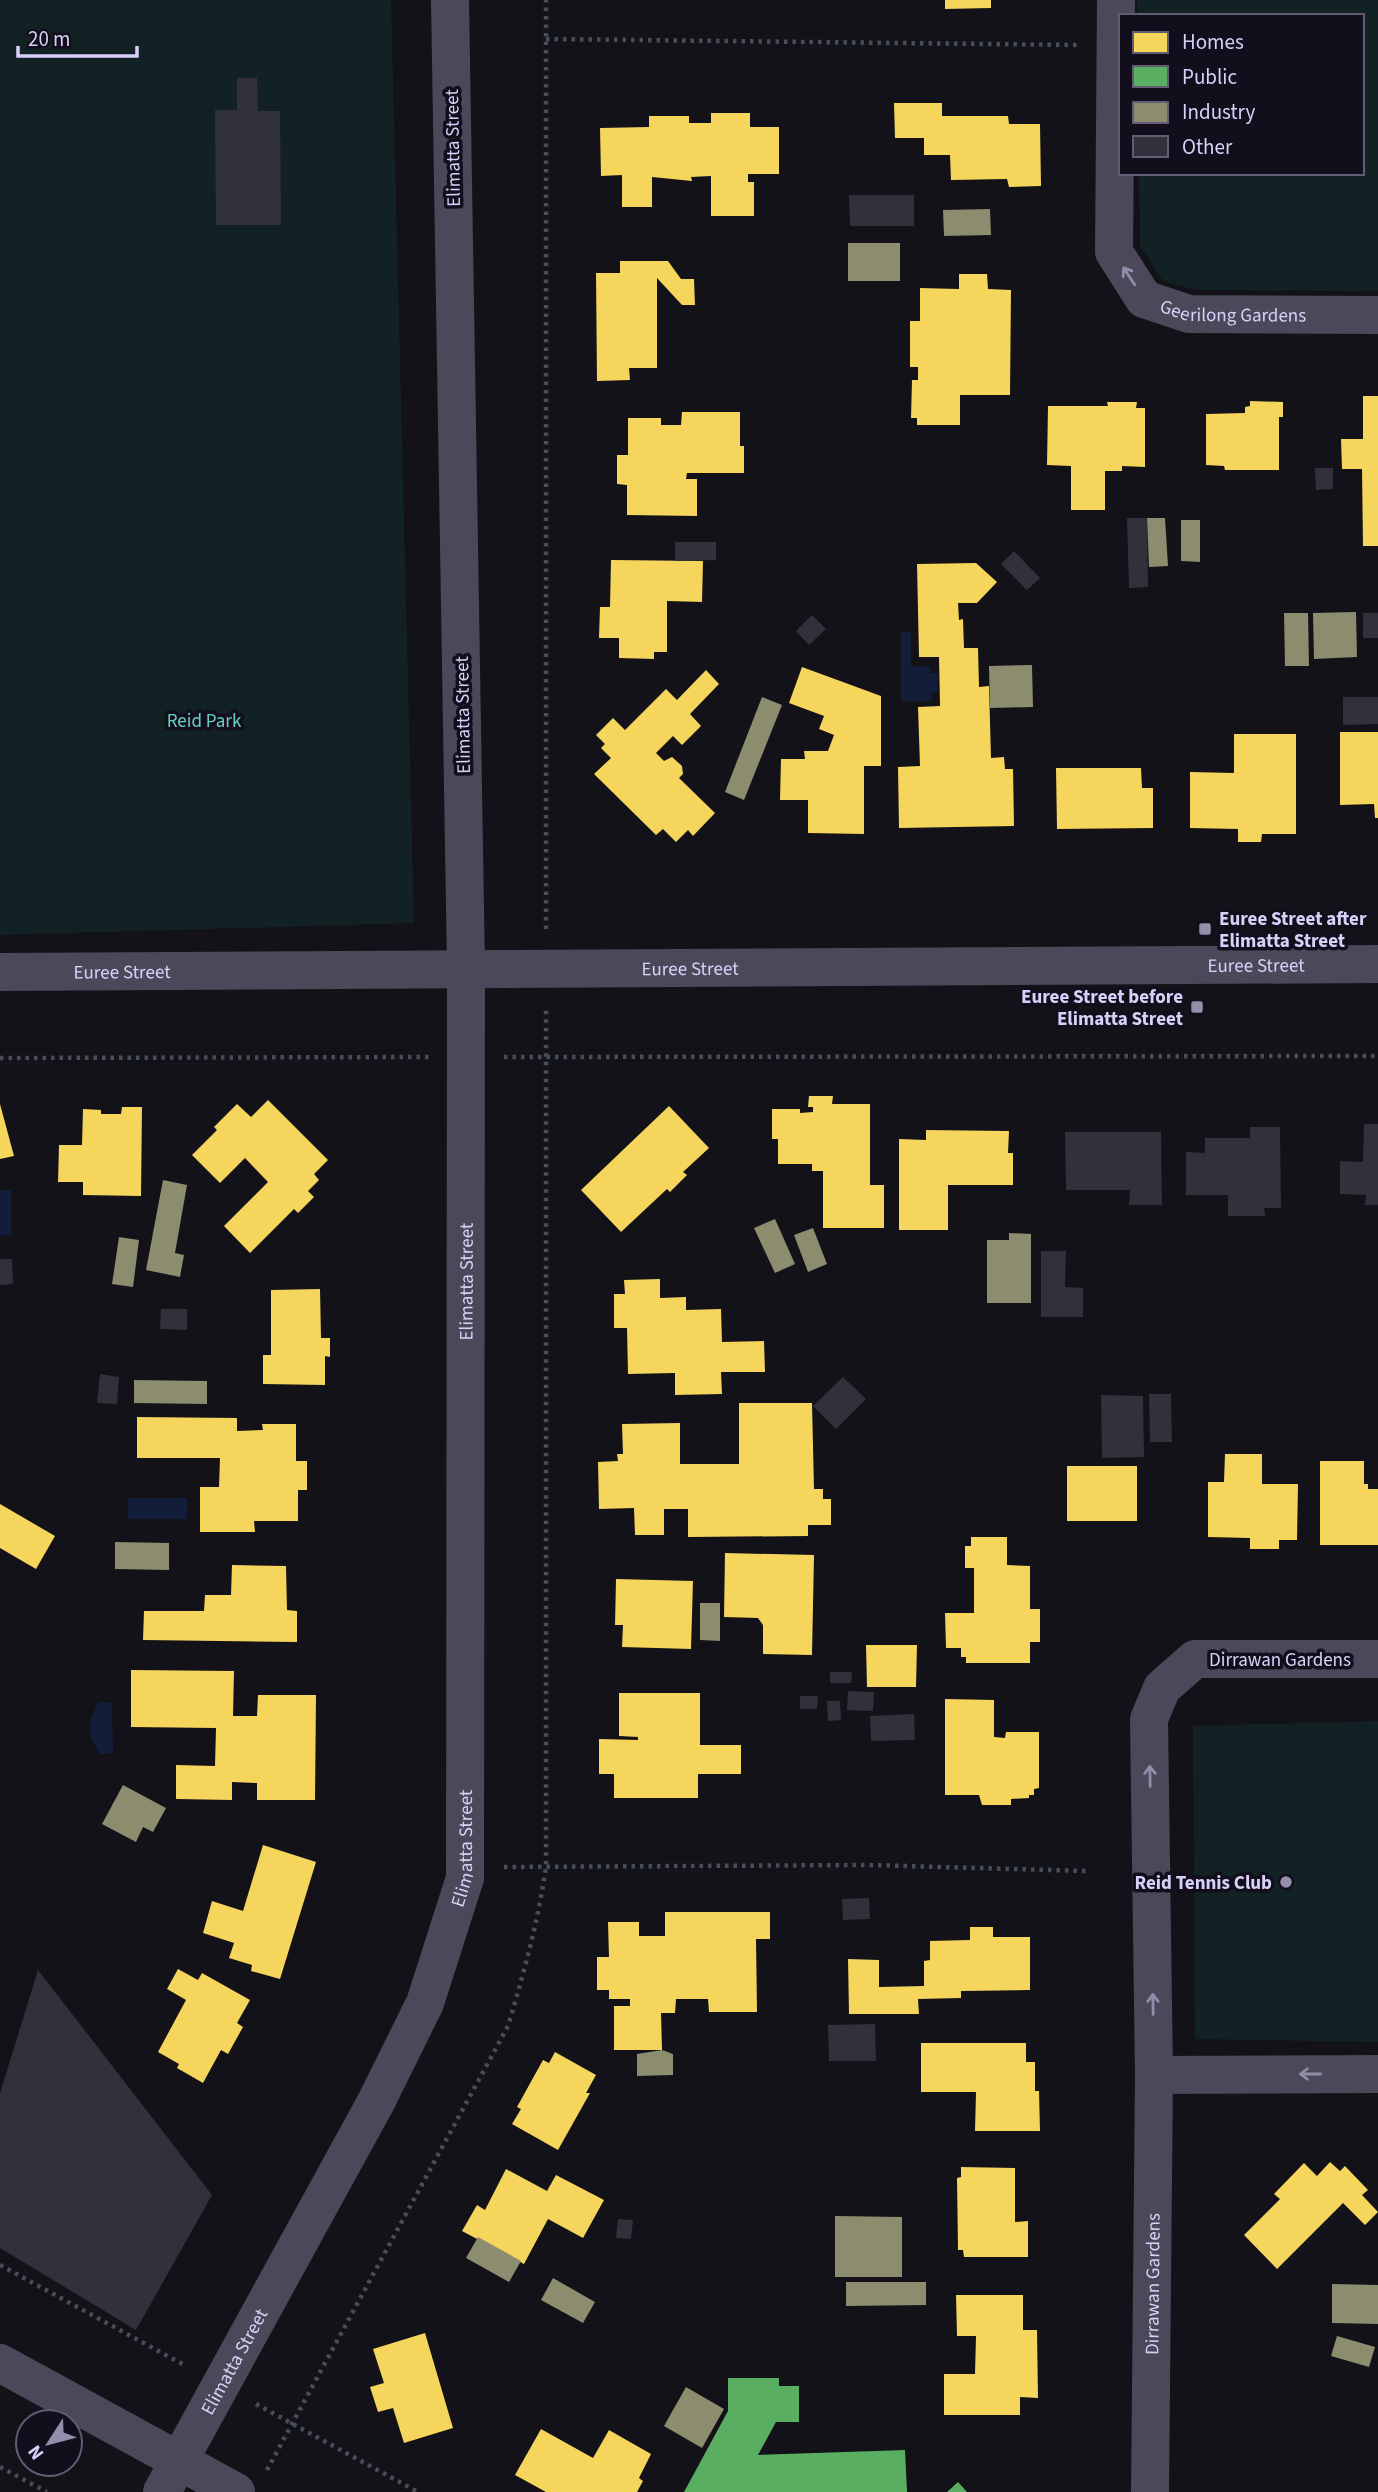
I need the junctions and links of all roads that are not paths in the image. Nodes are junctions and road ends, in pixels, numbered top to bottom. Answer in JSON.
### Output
{"nodes":[{"id":1,"x":450,"y":0,"type":"edge"},
{"id":2,"x":1116,"y":0,"type":"edge"},
{"id":3,"x":1378,"y":315,"type":"edge"},
{"id":4,"x":1378,"y":964,"type":"edge"},
{"id":5,"x":466,"y":969,"type":"junction"},
{"id":6,"x":0,"y":972,"type":"edge"},
{"id":7,"x":1378,"y":1659,"type":"edge"},
{"id":8,"x":1378,"y":2074,"type":"edge"},
{"id":9,"x":1154,"y":2075,"type":"junction"},
{"id":10,"x":0,"y":2363,"type":"edge"},
{"id":11,"x":171,"y":2476,"type":"edge"},
{"id":12,"x":249,"y":2486,"type":"edge"},
{"id":13,"x":1150,"y":2492,"type":"edge"}],
"edges":[{"from":1,"to":5,"type":"street","name":"Elimatta Street"},
{"from":3,"to":2,"type":"street","name":"Geerilong Gardens","one_way":true},
{"from":4,"to":5,"type":"street","name":"Euree Street"},
{"from":5,"to":6,"type":"street","name":"Euree Street"},
{"from":5,"to":11,"type":"street","name":"Elimatta Street"},
{"from":9,"to":7,"type":"street","name":"Dirrawan Gardens","one_way":true},
{"from":8,"to":9,"type":"street","one_way":true},
{"from":9,"to":13,"type":"street","name":"Dirrawan Gardens"},
{"from":10,"to":11,"type":"street"},
{"from":11,"to":12,"type":"street"}]}
